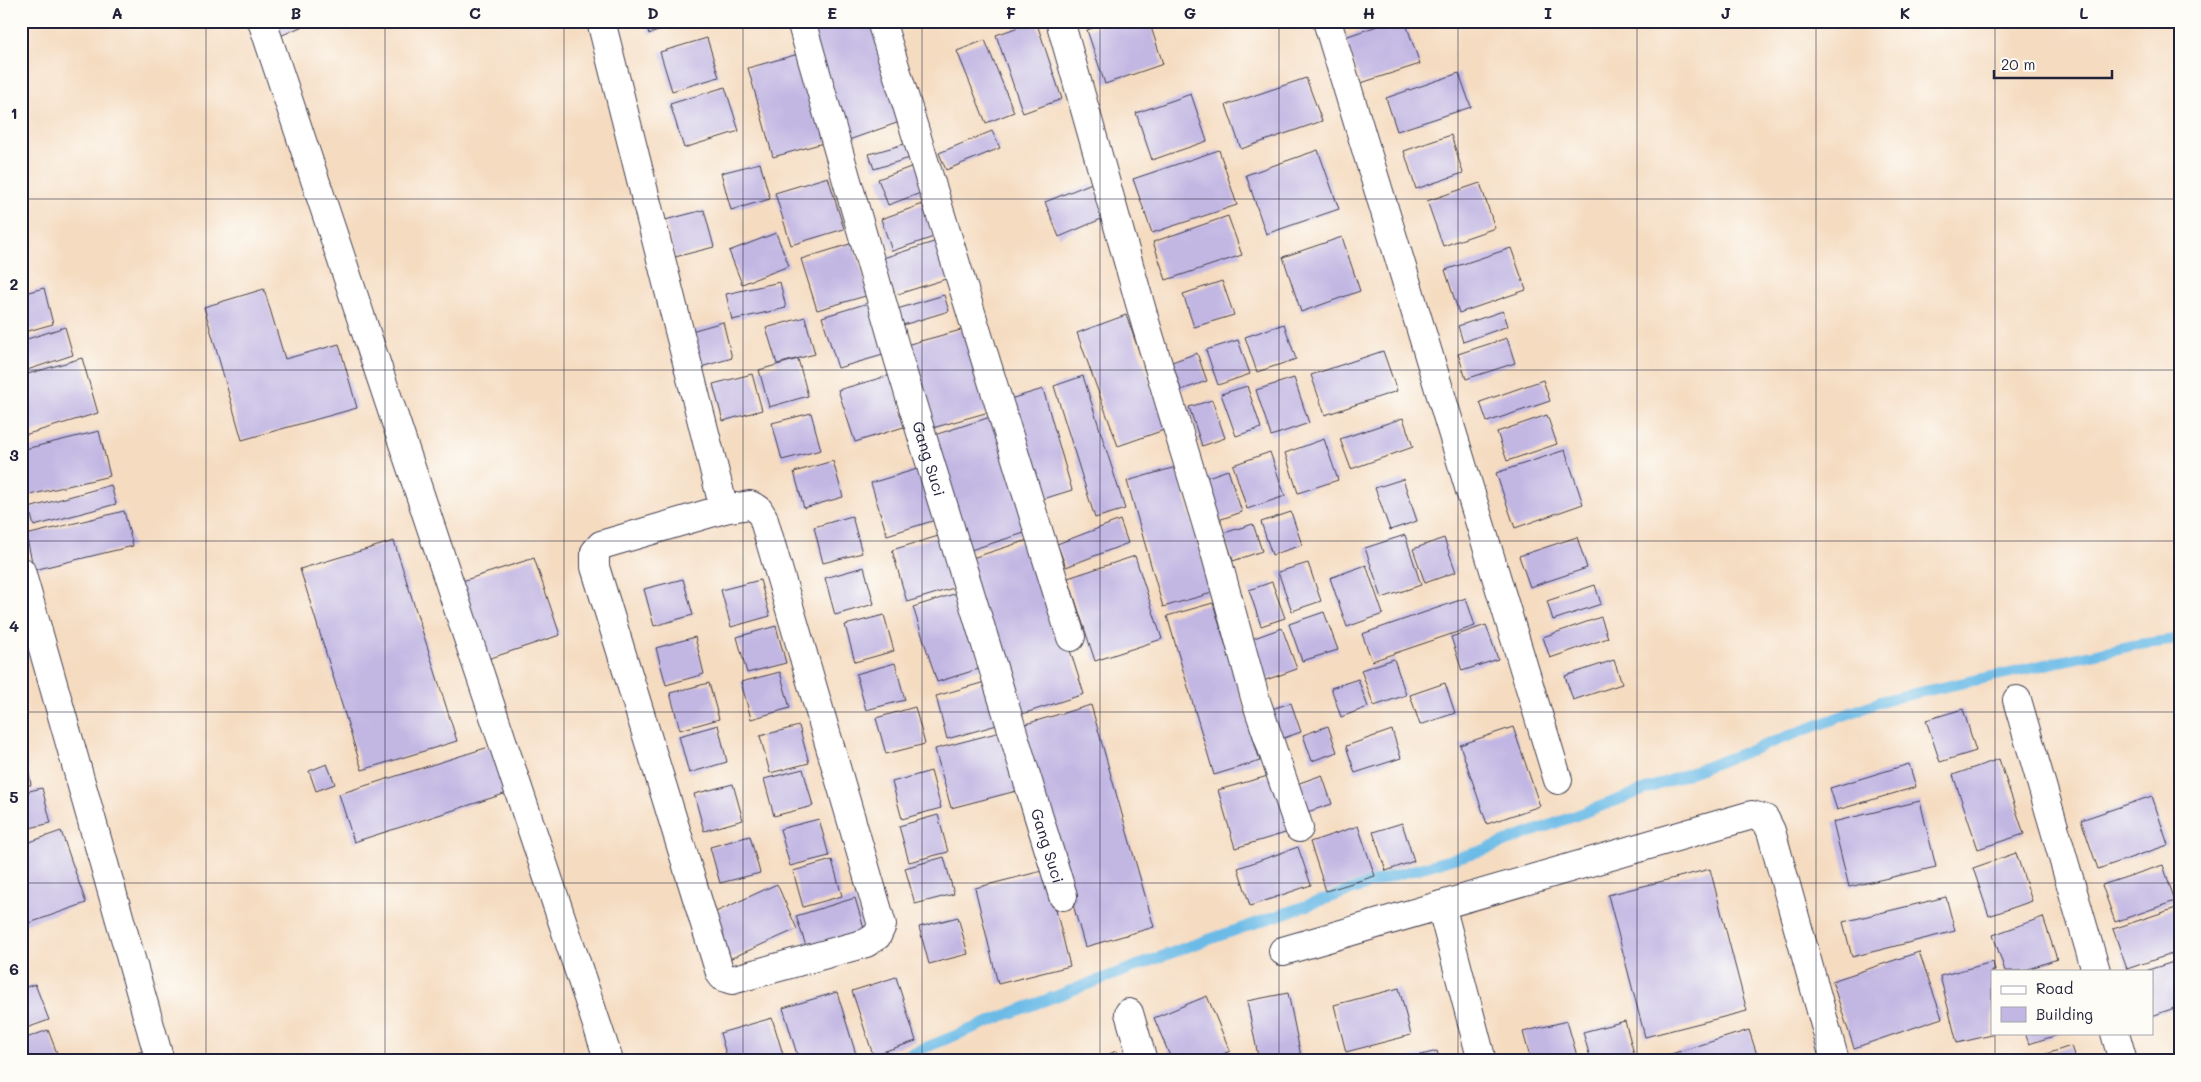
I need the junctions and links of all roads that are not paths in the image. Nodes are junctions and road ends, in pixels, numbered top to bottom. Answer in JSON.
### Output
{"nodes":[{"id":1,"x":262,"y":21,"type":"edge"},
{"id":2,"x":600,"y":21,"type":"edge"},
{"id":3,"x":801,"y":21,"type":"edge"},
{"id":4,"x":881,"y":21,"type":"edge"},
{"id":5,"x":1060,"y":21,"type":"edge"},
{"id":6,"x":1327,"y":21,"type":"edge"},
{"id":7,"x":724,"y":510,"type":"junction"},
{"id":8,"x":21,"y":570,"type":"edge"},
{"id":9,"x":1071,"y":637,"type":"dead end"},
{"id":10,"x":2017,"y":700,"type":"dead end"},
{"id":11,"x":1558,"y":780,"type":"dead end"},
{"id":12,"x":1299,"y":828,"type":"dead end"},
{"id":13,"x":1063,"y":896,"type":"dead end"},
{"id":14,"x":1441,"y":905,"type":"junction"},
{"id":15,"x":1283,"y":951,"type":"dead end"},
{"id":16,"x":2096,"y":970,"type":"edge"},
{"id":17,"x":1129,"y":1013,"type":"dead end"},
{"id":18,"x":2115,"y":1034,"type":"edge"},
{"id":19,"x":160,"y":1061,"type":"edge"},
{"id":20,"x":609,"y":1061,"type":"edge"},
{"id":21,"x":1143,"y":1061,"type":"edge"},
{"id":22,"x":1482,"y":1061,"type":"edge"},
{"id":23,"x":1835,"y":1061,"type":"edge"},
{"id":24,"x":2123,"y":1061,"type":"edge"}],
"edges":[{"from":1,"to":20,"type":"street"},
{"from":2,"to":7,"type":"street"},
{"from":3,"to":13,"type":"street","name":"Gang Suci"},
{"from":4,"to":9,"type":"street"},
{"from":5,"to":12,"type":"street"},
{"from":6,"to":11,"type":"street"},
{"from":7,"to":7,"type":"street"},
{"from":8,"to":19,"type":"street"},
{"from":10,"to":16,"type":"street"},
{"from":14,"to":15,"type":"street"},
{"from":14,"to":22,"type":"street"},
{"from":14,"to":23,"type":"street"},
{"from":17,"to":21,"type":"street"},
{"from":18,"to":24,"type":"street"}]}
